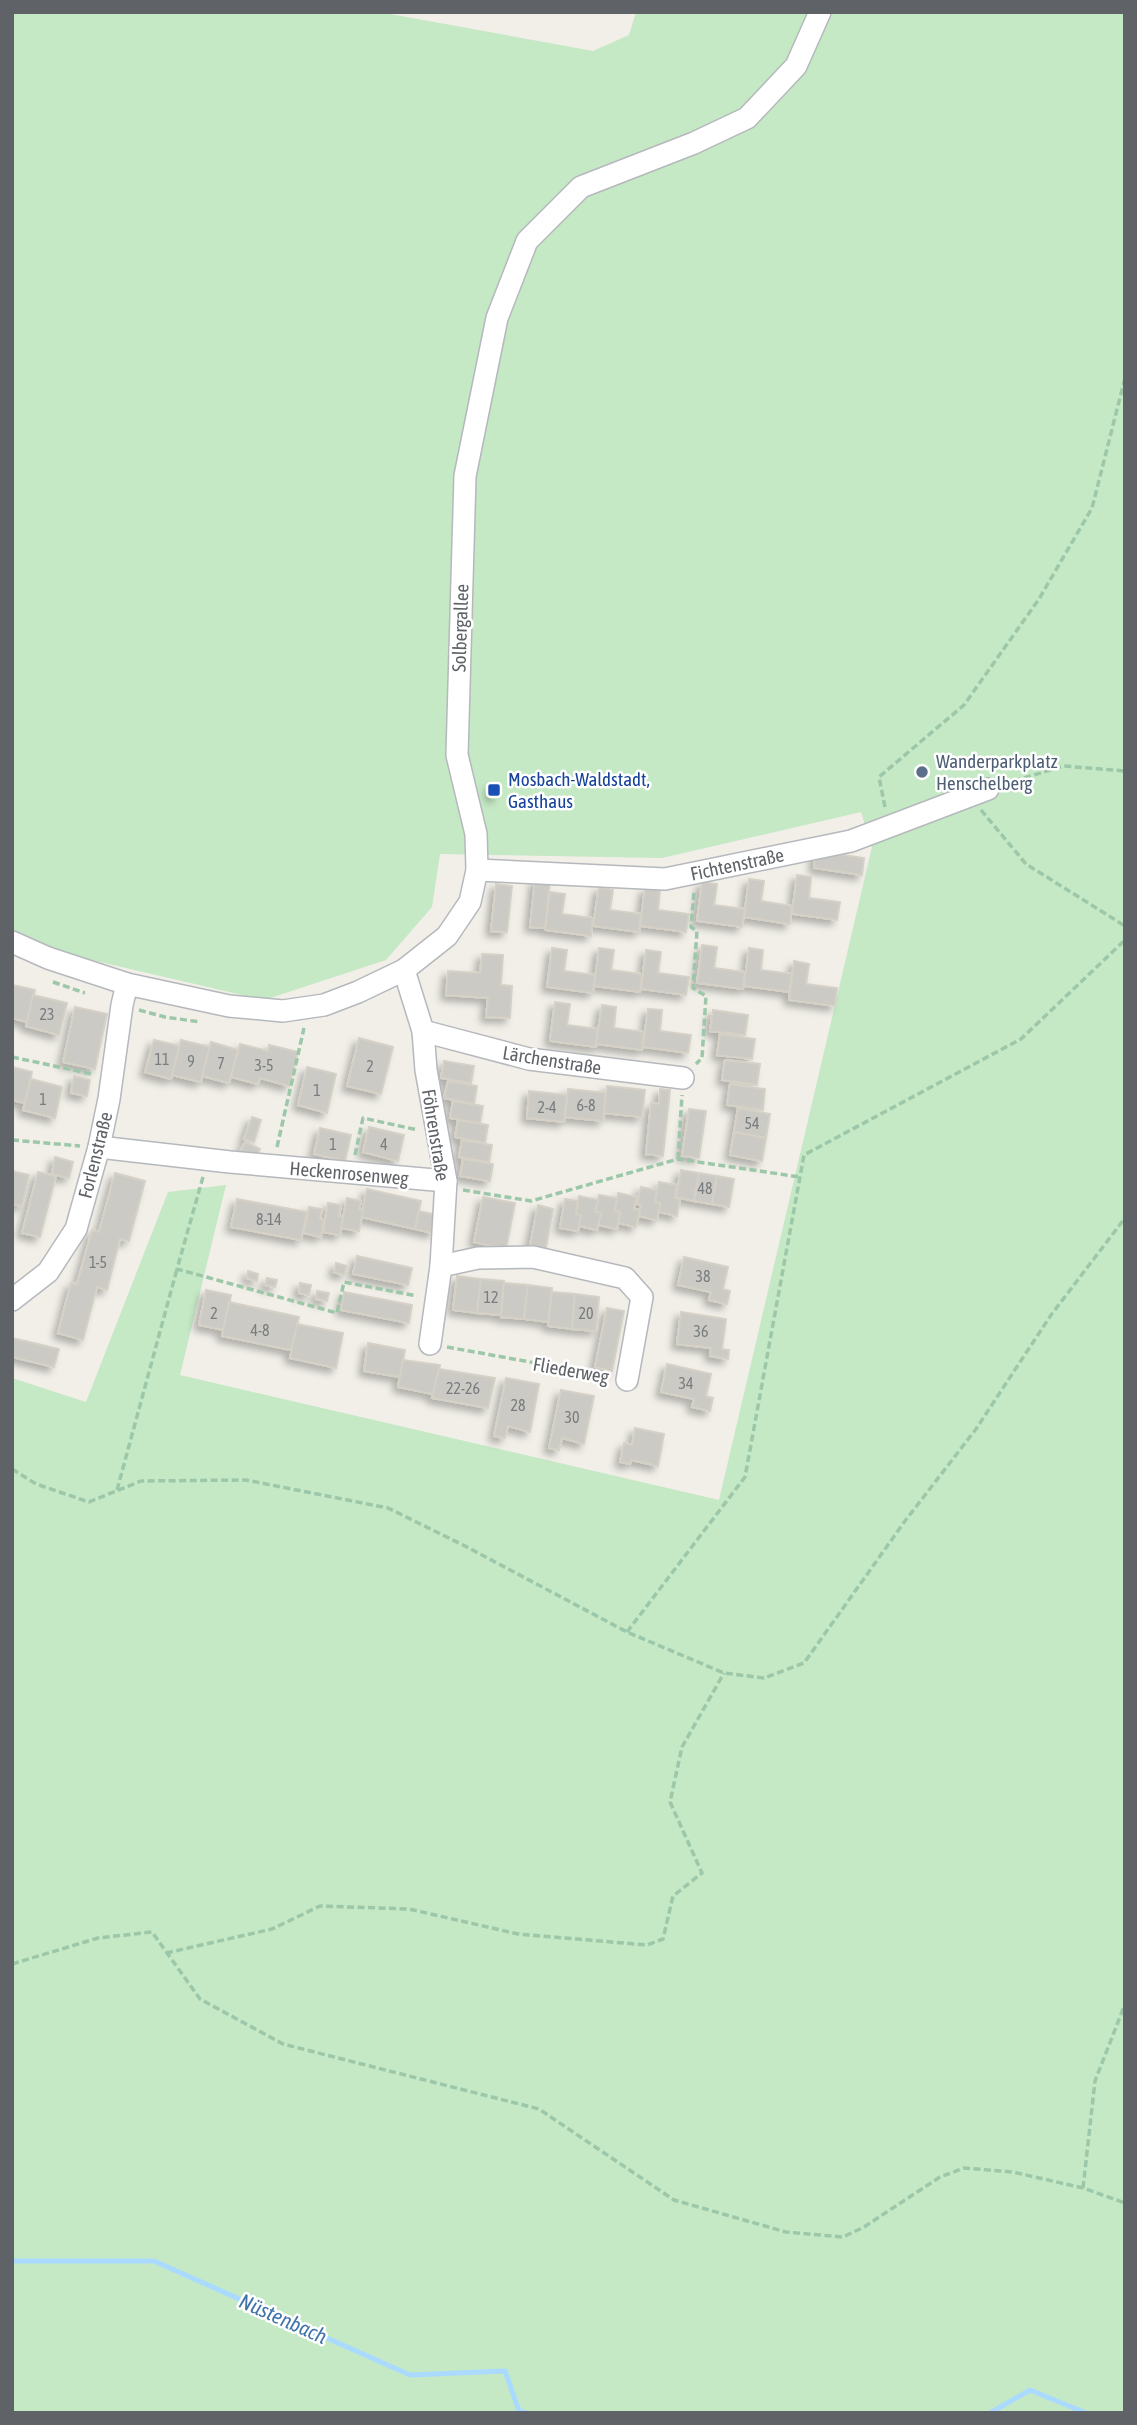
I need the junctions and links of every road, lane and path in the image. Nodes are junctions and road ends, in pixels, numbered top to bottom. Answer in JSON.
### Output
{"nodes":[{"id":1,"x":820,"y":12,"type":"edge"},
{"id":2,"x":1125,"y":378,"type":"edge"},
{"id":3,"x":1125,"y":771,"type":"edge"},
{"id":4,"x":978,"y":793,"type":"junction"},
{"id":5,"x":890,"y":826,"type":"junction"},
{"id":6,"x":477,"y":870,"type":"junction"},
{"id":7,"x":696,"y":873,"type":"junction"},
{"id":8,"x":1125,"y":926,"type":"edge"},
{"id":9,"x":1125,"y":940,"type":"edge"},
{"id":10,"x":12,"y":942,"type":"edge"},
{"id":11,"x":404,"y":971,"type":"junction"},
{"id":12,"x":127,"y":984,"type":"junction"},
{"id":13,"x":304,"y":1027,"type":"dead end"},
{"id":14,"x":423,"y":1031,"type":"junction"},
{"id":15,"x":12,"y":1057,"type":"edge"},
{"id":16,"x":683,"y":1078,"type":"junction"},
{"id":17,"x":113,"y":1079,"type":"junction"},
{"id":18,"x":437,"y":1134,"type":"junction"},
{"id":19,"x":12,"y":1140,"type":"edge"},
{"id":20,"x":99,"y":1147,"type":"junction"},
{"id":21,"x":678,"y":1159,"type":"junction"},
{"id":22,"x":208,"y":1160,"type":"junction"},
{"id":23,"x":273,"y":1166,"type":"junction"},
{"id":24,"x":351,"y":1173,"type":"junction"},
{"id":25,"x":800,"y":1177,"type":"junction"},
{"id":26,"x":446,"y":1181,"type":"junction"},
{"id":27,"x":1125,"y":1218,"type":"edge"},
{"id":28,"x":441,"y":1266,"type":"junction"},
{"id":29,"x":177,"y":1269,"type":"junction"},
{"id":30,"x":12,"y":1300,"type":"edge"},
{"id":31,"x":436,"y":1300,"type":"junction"},
{"id":32,"x":430,"y":1344,"type":"joint"},
{"id":33,"x":627,"y":1380,"type":"joint"},
{"id":34,"x":12,"y":1469,"type":"edge"},
{"id":35,"x":117,"y":1491,"type":"junction"},
{"id":36,"x":626,"y":1632,"type":"junction"},
{"id":37,"x":724,"y":1673,"type":"junction"},
{"id":38,"x":166,"y":1953,"type":"junction"},
{"id":39,"x":12,"y":1964,"type":"edge"},
{"id":40,"x":1125,"y":2004,"type":"edge"},
{"id":41,"x":1083,"y":2188,"type":"junction"},
{"id":42,"x":1125,"y":2203,"type":"edge"}],
"edges":[{"from":1,"to":6,"type":"street","name":"Solbergallee"},
{"from":2,"to":5,"type":"path"},
{"from":3,"to":4,"type":"path"},
{"from":4,"to":5,"type":"street","name":"Fichtenstraße"},
{"from":4,"to":8,"type":"path"},
{"from":5,"to":7,"type":"street","name":"Fichtenstraße"},
{"from":6,"to":7,"type":"street","name":"Fichtenstraße"},
{"from":6,"to":11,"type":"street","name":"Solbergallee"},
{"from":7,"to":16,"type":"path"},
{"from":9,"to":25,"type":"path"},
{"from":10,"to":12,"type":"street","name":"Solbergallee"},
{"from":11,"to":12,"type":"street","name":"Solbergallee"},
{"from":11,"to":14,"type":"street","name":"Föhrenstraße"},
{"from":12,"to":17,"type":"street","name":"Forlenstraße"},
{"from":13,"to":23,"type":"path"},
{"from":14,"to":16,"type":"street","name":"Lärchenstraße"},
{"from":14,"to":18,"type":"street","name":"Föhrenstraße"},
{"from":15,"to":17,"type":"path"},
{"from":16,"to":21,"type":"path"},
{"from":17,"to":20,"type":"street","name":"Forlenstraße"},
{"from":18,"to":24,"type":"path"},
{"from":18,"to":26,"type":"street","name":"Föhrenstraße"},
{"from":19,"to":20,"type":"path"},
{"from":20,"to":22,"type":"street","name":"Heckenrosenweg"},
{"from":20,"to":30,"type":"street","name":"Forlenstraße"},
{"from":21,"to":25,"type":"path"},
{"from":21,"to":26,"type":"path"},
{"from":22,"to":23,"type":"street","name":"Heckenrosenweg"},
{"from":22,"to":29,"type":"path"},
{"from":23,"to":24,"type":"street","name":"Heckenrosenweg"},
{"from":24,"to":26,"type":"street","name":"Heckenrosenweg"},
{"from":25,"to":36,"type":"path"},
{"from":26,"to":28,"type":"street","name":"Föhrenstraße"},
{"from":27,"to":37,"type":"path"},
{"from":28,"to":31,"type":"street","name":"Föhrenstraße"},
{"from":28,"to":33,"type":"street","name":"Fliederweg"},
{"from":29,"to":31,"type":"path"},
{"from":29,"to":35,"type":"path"},
{"from":31,"to":32,"type":"street","name":"Föhrenstraße"},
{"from":32,"to":33,"type":"path","name":"Fliederweg"},
{"from":34,"to":35,"type":"path"},
{"from":35,"to":36,"type":"path"},
{"from":36,"to":37,"type":"path"},
{"from":37,"to":38,"type":"path"},
{"from":38,"to":39,"type":"path"},
{"from":38,"to":41,"type":"path"},
{"from":40,"to":41,"type":"path"},
{"from":41,"to":42,"type":"path"}]}
